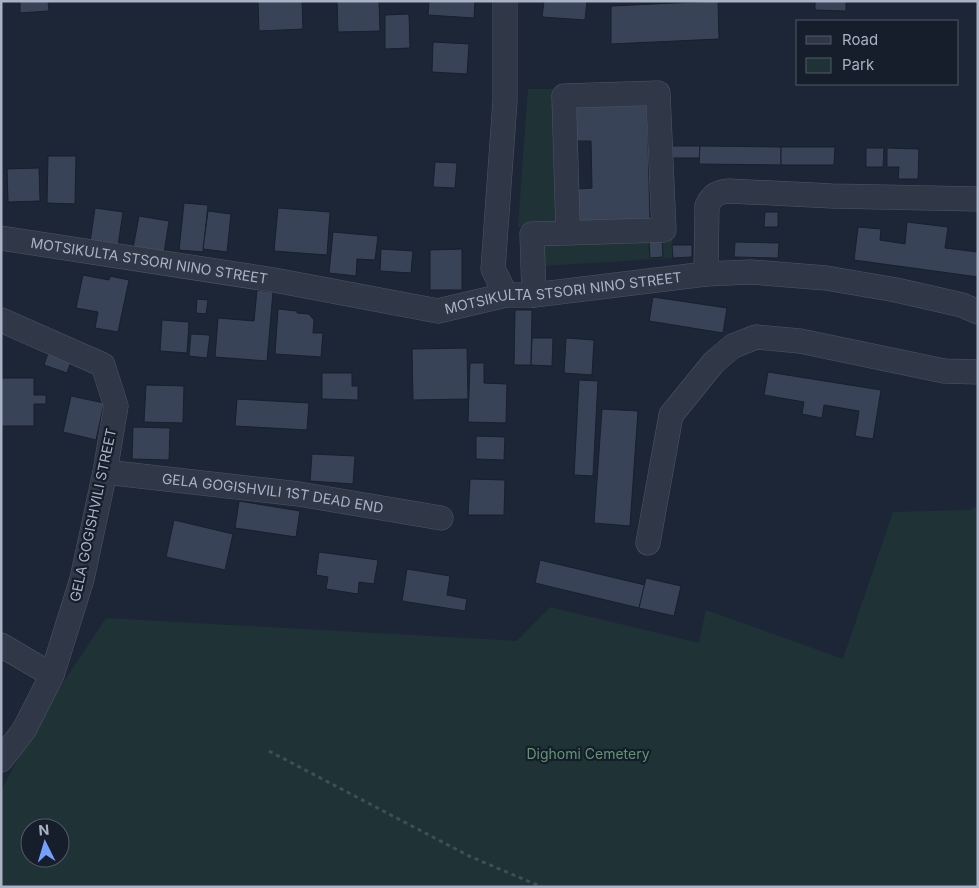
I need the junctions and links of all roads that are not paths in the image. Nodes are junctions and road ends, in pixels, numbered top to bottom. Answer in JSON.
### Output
{"nodes":[{"id":1,"x":505,"y":1,"type":"edge"},
{"id":2,"x":978,"y":199,"type":"edge"},
{"id":3,"x":568,"y":233,"type":"junction"},
{"id":4,"x":1,"y":238,"type":"edge"},
{"id":5,"x":706,"y":274,"type":"junction"},
{"id":6,"x":506,"y":295,"type":"junction"},
{"id":7,"x":534,"y":295,"type":"junction"},
{"id":8,"x":978,"y":312,"type":"edge"},
{"id":9,"x":1,"y":320,"type":"edge"},
{"id":10,"x":978,"y":372,"type":"edge"},
{"id":11,"x":104,"y":472,"type":"junction"},
{"id":12,"x":441,"y":518,"type":"dead end"},
{"id":13,"x":648,"y":543,"type":"dead end"},
{"id":14,"x":1,"y":645,"type":"edge"},
{"id":15,"x":52,"y":676,"type":"junction"},
{"id":16,"x":1,"y":760,"type":"edge"}],
"edges":[{"from":1,"to":6,"type":"street"},
{"from":2,"to":5,"type":"street"},
{"from":3,"to":3,"type":"street"},
{"from":3,"to":7,"type":"street"},
{"from":4,"to":6,"type":"street","name":"MOTSIKULTA STSORI NINO STREET"},
{"from":5,"to":7,"type":"street","name":"MOTSIKULTA STSORI NINO STREET"},
{"from":5,"to":8,"type":"street","name":"MOTSIKULTA STSORI NINO STREET"},
{"from":6,"to":7,"type":"street","name":"MOTSIKULTA STSORI NINO STREET"},
{"from":9,"to":11,"type":"street","name":"GELA GOGISHVILI STREET"},
{"from":10,"to":13,"type":"street"},
{"from":11,"to":12,"type":"street","name":"GELA GOGISHVILI 1ST DEAD END"},
{"from":11,"to":15,"type":"street","name":"GELA GOGISHVILI STREET"},
{"from":14,"to":15,"type":"street"},
{"from":15,"to":16,"type":"street","name":"GELA GOGISHVILI STREET"}]}
